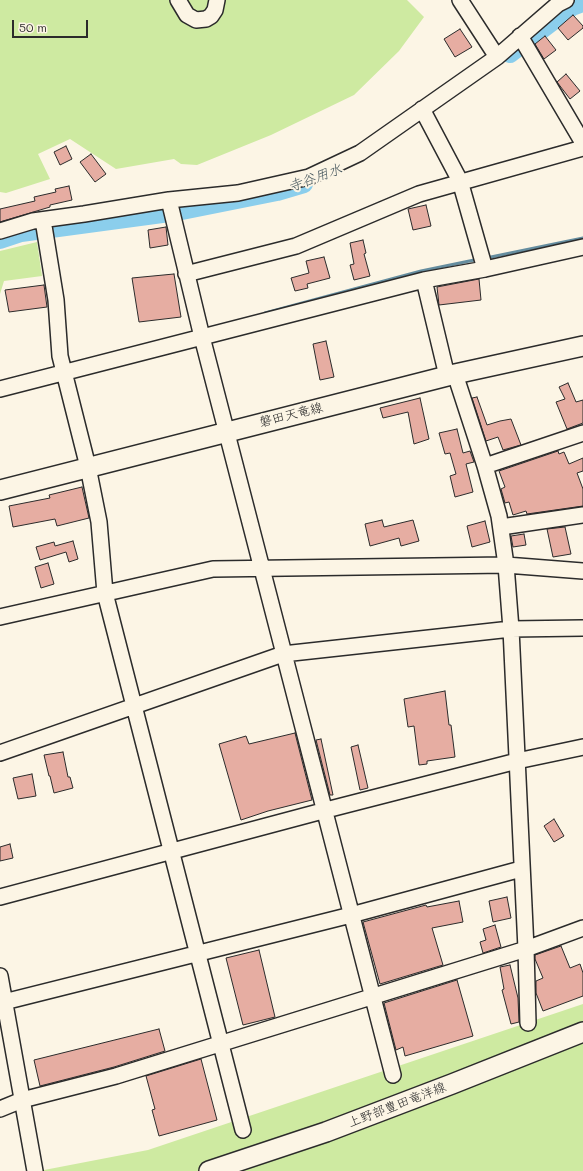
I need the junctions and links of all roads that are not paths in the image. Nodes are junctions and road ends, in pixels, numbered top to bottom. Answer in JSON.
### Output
{"nodes":[{"id":1,"x":178,"y":0,"type":"edge"},
{"id":2,"x":217,"y":0,"type":"edge"},
{"id":3,"x":460,"y":0,"type":"edge"},
{"id":4,"x":560,"y":1,"type":"edge"},
{"id":5,"x":520,"y":36,"type":"junction"},
{"id":6,"x":497,"y":57,"type":"junction"},
{"id":7,"x":422,"y":109,"type":"junction"},
{"id":8,"x":583,"y":143,"type":"edge"},
{"id":9,"x":583,"y":148,"type":"edge"},
{"id":10,"x":460,"y":181,"type":"junction"},
{"id":11,"x":169,"y":200,"type":"junction"},
{"id":12,"x":43,"y":220,"type":"junction"},
{"id":13,"x":0,"y":231,"type":"edge"},
{"id":14,"x":583,"y":247,"type":"edge"},
{"id":15,"x":485,"y":269,"type":"junction"},
{"id":16,"x":186,"y":274,"type":"junction"},
{"id":17,"x":424,"y":280,"type":"junction"},
{"id":18,"x":202,"y":338,"type":"junction"},
{"id":19,"x":583,"y":346,"type":"edge"},
{"id":20,"x":64,"y":373,"type":"junction"},
{"id":21,"x":451,"y":375,"type":"junction"},
{"id":22,"x":0,"y":389,"type":"edge"},
{"id":23,"x":227,"y":432,"type":"junction"},
{"id":24,"x":583,"y":433,"type":"edge"},
{"id":25,"x":485,"y":466,"type":"junction"},
{"id":26,"x":88,"y":467,"type":"junction"},
{"id":27,"x":0,"y":490,"type":"edge"},
{"id":28,"x":583,"y":515,"type":"edge"},
{"id":29,"x":501,"y":527,"type":"junction"},
{"id":30,"x":506,"y":565,"type":"junction"},
{"id":31,"x":261,"y":567,"type":"junction"},
{"id":32,"x":583,"y":571,"type":"edge"},
{"id":33,"x":105,"y":593,"type":"junction"},
{"id":34,"x":0,"y":617,"type":"edge"},
{"id":35,"x":583,"y":628,"type":"edge"},
{"id":36,"x":511,"y":629,"type":"junction"},
{"id":37,"x":284,"y":654,"type":"junction"},
{"id":38,"x":134,"y":707,"type":"junction"},
{"id":39,"x":583,"y":747,"type":"edge"},
{"id":40,"x":0,"y":753,"type":"edge"},
{"id":41,"x":517,"y":761,"type":"junction"},
{"id":42,"x":324,"y":810,"type":"junction"},
{"id":43,"x":171,"y":851,"type":"junction"},
{"id":44,"x":522,"y":869,"type":"junction"},
{"id":45,"x":0,"y":897,"type":"edge"},
{"id":46,"x":351,"y":915,"type":"junction"},
{"id":47,"x":583,"y":928,"type":"edge"},
{"id":48,"x":526,"y":949,"type":"junction"},
{"id":49,"x":198,"y":953,"type":"junction"},
{"id":50,"x":0,"y":976,"type":"edge"},
{"id":51,"x":372,"y":996,"type":"junction"},
{"id":52,"x":2,"y":1002,"type":"edge"},
{"id":53,"x":528,"y":1023,"type":"dead end"},
{"id":54,"x":583,"y":1032,"type":"edge"},
{"id":55,"x":221,"y":1043,"type":"junction"},
{"id":56,"x":393,"y":1075,"type":"dead end"},
{"id":57,"x":22,"y":1100,"type":"junction"},
{"id":58,"x":0,"y":1109,"type":"edge"},
{"id":59,"x":243,"y":1130,"type":"dead end"},
{"id":60,"x":35,"y":1171,"type":"edge"},
{"id":61,"x":210,"y":1171,"type":"edge"}],
"edges":[{"from":1,"to":2,"type":"street"},
{"from":3,"to":6,"type":"street"},
{"from":4,"to":5,"type":"street"},
{"from":5,"to":6,"type":"street"},
{"from":5,"to":8,"type":"street"},
{"from":6,"to":7,"type":"street"},
{"from":7,"to":10,"type":"street"},
{"from":7,"to":11,"type":"street"},
{"from":9,"to":10,"type":"street"},
{"from":10,"to":15,"type":"street"},
{"from":10,"to":16,"type":"street"},
{"from":11,"to":12,"type":"street"},
{"from":11,"to":16,"type":"street"},
{"from":12,"to":13,"type":"street"},
{"from":12,"to":20,"type":"street"},
{"from":14,"to":15,"type":"street"},
{"from":15,"to":17,"type":"street"},
{"from":16,"to":18,"type":"street"},
{"from":17,"to":18,"type":"street"},
{"from":17,"to":21,"type":"street"},
{"from":18,"to":20,"type":"street"},
{"from":18,"to":23,"type":"street"},
{"from":19,"to":21,"type":"main road","name":"磐田天竜線"},
{"from":20,"to":22,"type":"street"},
{"from":20,"to":26,"type":"street"},
{"from":21,"to":23,"type":"main road","name":"磐田天竜線"},
{"from":21,"to":25,"type":"street"},
{"from":23,"to":26,"type":"main road","name":"磐田天竜線"},
{"from":23,"to":31,"type":"street"},
{"from":24,"to":25,"type":"street"},
{"from":25,"to":29,"type":"street"},
{"from":26,"to":27,"type":"main road","name":"磐田天竜線"},
{"from":26,"to":33,"type":"street"},
{"from":28,"to":29,"type":"street"},
{"from":29,"to":30,"type":"street"},
{"from":30,"to":31,"type":"street"},
{"from":30,"to":32,"type":"street"},
{"from":30,"to":36,"type":"street"},
{"from":31,"to":33,"type":"street"},
{"from":31,"to":37,"type":"street"},
{"from":33,"to":34,"type":"street"},
{"from":33,"to":38,"type":"street"},
{"from":35,"to":36,"type":"street"},
{"from":36,"to":37,"type":"street"},
{"from":36,"to":41,"type":"street"},
{"from":37,"to":38,"type":"street"},
{"from":37,"to":42,"type":"street"},
{"from":38,"to":40,"type":"street"},
{"from":38,"to":43,"type":"street"},
{"from":39,"to":41,"type":"street"},
{"from":41,"to":42,"type":"street"},
{"from":41,"to":44,"type":"street"},
{"from":42,"to":43,"type":"street"},
{"from":42,"to":46,"type":"street"},
{"from":43,"to":45,"type":"street"},
{"from":43,"to":49,"type":"street"},
{"from":44,"to":46,"type":"street"},
{"from":44,"to":48,"type":"street"},
{"from":46,"to":49,"type":"street"},
{"from":46,"to":51,"type":"street"},
{"from":47,"to":48,"type":"street"},
{"from":48,"to":51,"type":"street"},
{"from":48,"to":53,"type":"street"},
{"from":49,"to":52,"type":"street"},
{"from":49,"to":55,"type":"street"},
{"from":50,"to":52,"type":"street"},
{"from":51,"to":55,"type":"street"},
{"from":51,"to":56,"type":"street"},
{"from":52,"to":57,"type":"street"},
{"from":54,"to":61,"type":"main road","name":"上野部豊田竜洋線"},
{"from":55,"to":57,"type":"street"},
{"from":55,"to":59,"type":"street"},
{"from":57,"to":58,"type":"street"},
{"from":57,"to":60,"type":"street"}]}
